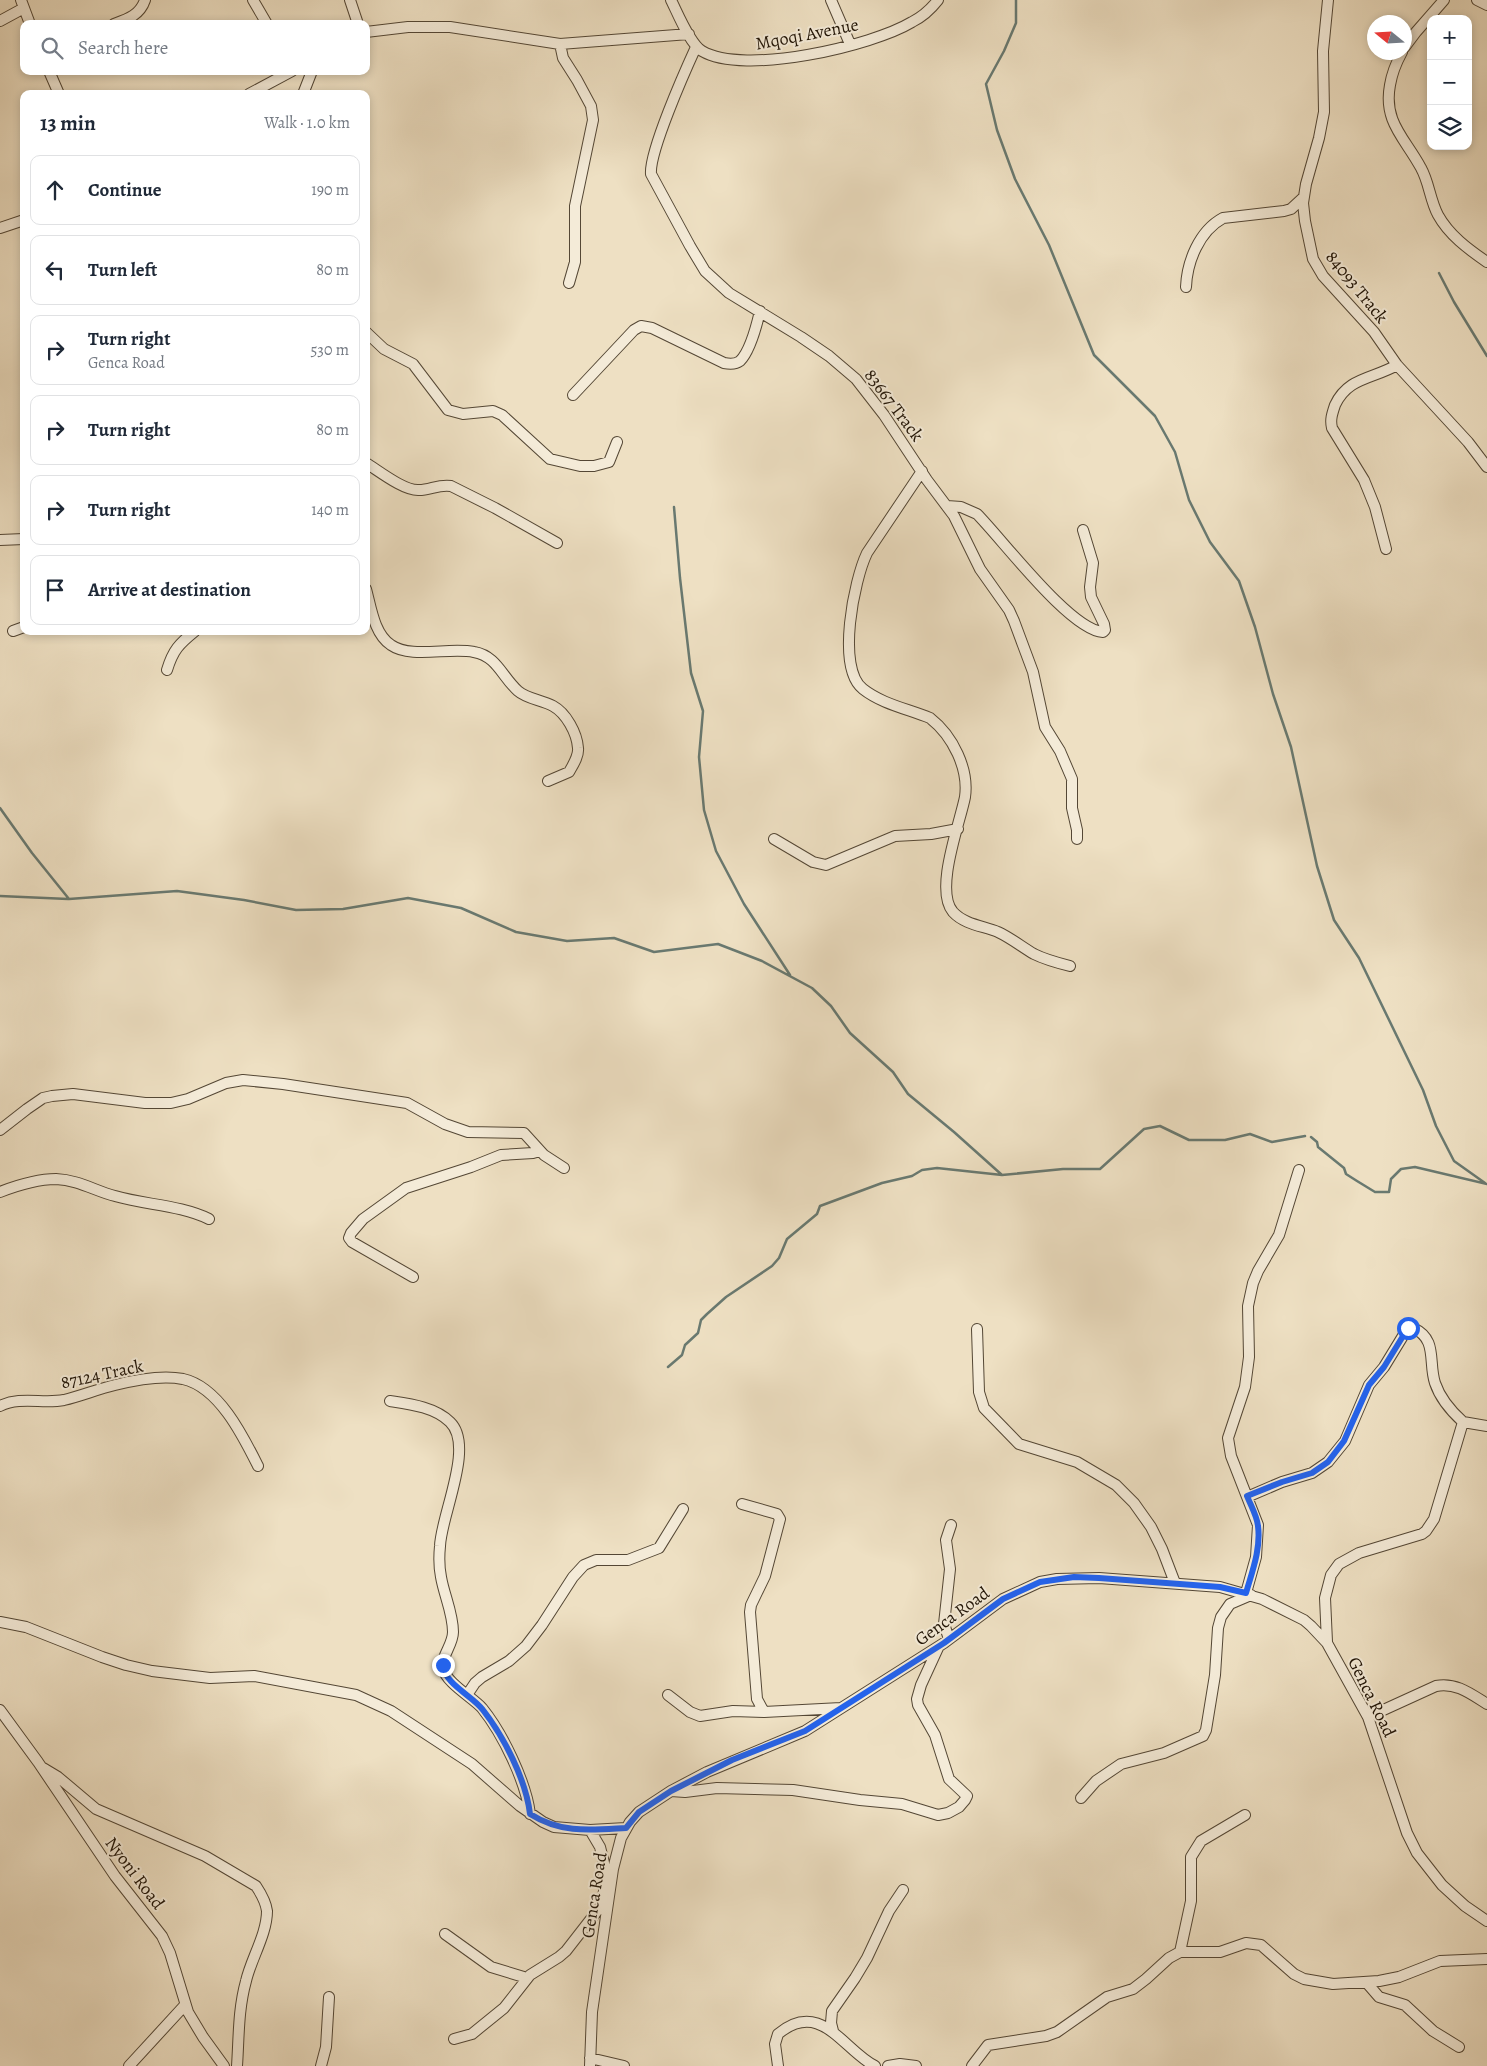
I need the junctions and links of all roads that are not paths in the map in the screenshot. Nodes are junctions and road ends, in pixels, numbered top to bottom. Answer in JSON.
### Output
{"nodes":[{"id":1,"x":145,"y":0,"type":"edge"},
{"id":2,"x":253,"y":0,"type":"edge"},
{"id":3,"x":350,"y":0,"type":"edge"},
{"id":4,"x":671,"y":0,"type":"edge"},
{"id":5,"x":831,"y":0,"type":"edge"},
{"id":6,"x":938,"y":0,"type":"edge"},
{"id":7,"x":1328,"y":0,"type":"edge"},
{"id":8,"x":1444,"y":0,"type":"edge"},
{"id":9,"x":1477,"y":0,"type":"edge"},
{"id":10,"x":23,"y":4,"type":"edge"},
{"id":11,"x":1487,"y":5,"type":"edge"},
{"id":12,"x":29,"y":20,"type":"edge"},
{"id":13,"x":123,"y":20,"type":"edge"},
{"id":14,"x":265,"y":20,"type":"edge"},
{"id":15,"x":357,"y":20,"type":"edge"},
{"id":16,"x":0,"y":21,"type":"edge"},
{"id":17,"x":370,"y":32,"type":"edge"},
{"id":18,"x":689,"y":34,"type":"junction"},
{"id":19,"x":1412,"y":37,"type":"edge"},
{"id":20,"x":560,"y":44,"type":"junction"},
{"id":21,"x":850,"y":44,"type":"junction"},
{"id":22,"x":696,"y":47,"type":"junction"},
{"id":23,"x":1398,"y":60,"type":"edge"},
{"id":24,"x":51,"y":75,"type":"edge"},
{"id":25,"x":284,"y":75,"type":"edge"},
{"id":26,"x":310,"y":75,"type":"edge"},
{"id":27,"x":57,"y":90,"type":"edge"},
{"id":28,"x":256,"y":90,"type":"edge"},
{"id":29,"x":305,"y":90,"type":"edge"},
{"id":30,"x":1304,"y":197,"type":"junction"},
{"id":31,"x":20,"y":221,"type":"edge"},
{"id":32,"x":0,"y":228,"type":"edge"},
{"id":33,"x":1487,"y":262,"type":"edge"},
{"id":34,"x":569,"y":283,"type":"dead end"},
{"id":35,"x":1186,"y":287,"type":"dead end"},
{"id":36,"x":760,"y":311,"type":"junction"},
{"id":37,"x":370,"y":336,"type":"edge"},
{"id":38,"x":1397,"y":365,"type":"junction"},
{"id":39,"x":573,"y":395,"type":"dead end"},
{"id":40,"x":617,"y":442,"type":"dead end"},
{"id":41,"x":370,"y":465,"type":"edge"},
{"id":42,"x":1487,"y":467,"type":"edge"},
{"id":43,"x":922,"y":471,"type":"junction"},
{"id":44,"x":947,"y":506,"type":"junction"},
{"id":45,"x":1083,"y":530,"type":"dead end"},
{"id":46,"x":20,"y":539,"type":"edge"},
{"id":47,"x":0,"y":540,"type":"edge"},
{"id":48,"x":557,"y":543,"type":"dead end"},
{"id":49,"x":1386,"y":549,"type":"dead end"},
{"id":50,"x":370,"y":603,"type":"edge"},
{"id":51,"x":20,"y":628,"type":"edge"},
{"id":52,"x":12,"y":631,"type":"dead end"},
{"id":53,"x":190,"y":635,"type":"edge"},
{"id":54,"x":167,"y":670,"type":"dead end"},
{"id":55,"x":548,"y":781,"type":"dead end"},
{"id":56,"x":958,"y":829,"type":"junction"},
{"id":57,"x":774,"y":839,"type":"dead end"},
{"id":58,"x":1077,"y":839,"type":"dead end"},
{"id":59,"x":1070,"y":966,"type":"dead end"},
{"id":60,"x":0,"y":1130,"type":"edge"},
{"id":61,"x":540,"y":1151,"type":"junction"},
{"id":62,"x":564,"y":1168,"type":"dead end"},
{"id":63,"x":1300,"y":1170,"type":"dead end"},
{"id":64,"x":0,"y":1192,"type":"edge"},
{"id":65,"x":209,"y":1219,"type":"dead end"},
{"id":66,"x":413,"y":1277,"type":"dead end"},
{"id":67,"x":978,"y":1329,"type":"dead end"},
{"id":68,"x":390,"y":1401,"type":"dead end"},
{"id":69,"x":0,"y":1406,"type":"edge"},
{"id":70,"x":1463,"y":1422,"type":"junction"},
{"id":71,"x":1487,"y":1426,"type":"edge"},
{"id":72,"x":258,"y":1466,"type":"dead end"},
{"id":73,"x":1247,"y":1496,"type":"junction"},
{"id":74,"x":742,"y":1504,"type":"dead end"},
{"id":75,"x":683,"y":1510,"type":"dead end"},
{"id":76,"x":951,"y":1525,"type":"dead end"},
{"id":77,"x":1175,"y":1583,"type":"junction"},
{"id":78,"x":1248,"y":1594,"type":"junction"},
{"id":79,"x":0,"y":1622,"type":"edge"},
{"id":80,"x":949,"y":1639,"type":"junction"},
{"id":81,"x":1327,"y":1643,"type":"junction"},
{"id":82,"x":938,"y":1647,"type":"junction"},
{"id":83,"x":467,"y":1695,"type":"junction"},
{"id":84,"x":668,"y":1695,"type":"dead end"},
{"id":85,"x":1487,"y":1704,"type":"edge"},
{"id":86,"x":842,"y":1708,"type":"junction"},
{"id":87,"x":0,"y":1710,"type":"edge"},
{"id":88,"x":764,"y":1712,"type":"junction"},
{"id":89,"x":1368,"y":1717,"type":"junction"},
{"id":90,"x":42,"y":1768,"type":"junction"},
{"id":91,"x":671,"y":1791,"type":"junction"},
{"id":92,"x":1081,"y":1798,"type":"dead end"},
{"id":93,"x":530,"y":1814,"type":"junction"},
{"id":94,"x":1244,"y":1815,"type":"dead end"},
{"id":95,"x":626,"y":1828,"type":"junction"},
{"id":96,"x":590,"y":1830,"type":"junction"},
{"id":97,"x":903,"y":1890,"type":"dead end"},
{"id":98,"x":1487,"y":1921,"type":"edge"},
{"id":99,"x":446,"y":1934,"type":"dead end"},
{"id":100,"x":1180,"y":1952,"type":"junction"},
{"id":101,"x":1487,"y":1959,"type":"edge"},
{"id":102,"x":527,"y":1978,"type":"junction"},
{"id":103,"x":1366,"y":1982,"type":"junction"},
{"id":104,"x":328,"y":1996,"type":"dead end"},
{"id":105,"x":185,"y":2005,"type":"junction"},
{"id":106,"x":833,"y":2031,"type":"junction"},
{"id":107,"x":454,"y":2039,"type":"dead end"},
{"id":108,"x":1460,"y":2046,"type":"dead end"},
{"id":109,"x":590,"y":2062,"type":"edge"},
{"id":110,"x":129,"y":2066,"type":"edge"},
{"id":111,"x":224,"y":2066,"type":"edge"},
{"id":112,"x":238,"y":2066,"type":"edge"},
{"id":113,"x":321,"y":2066,"type":"edge"},
{"id":114,"x":624,"y":2066,"type":"edge"},
{"id":115,"x":778,"y":2066,"type":"edge"},
{"id":116,"x":875,"y":2066,"type":"edge"},
{"id":117,"x":888,"y":2066,"type":"edge"},
{"id":118,"x":916,"y":2066,"type":"edge"},
{"id":119,"x":972,"y":2066,"type":"edge"}],
"edges":[{"from":1,"to":13,"type":"street"},
{"from":2,"to":14,"type":"street"},
{"from":3,"to":15,"type":"street"},
{"from":4,"to":18,"type":"street"},
{"from":5,"to":21,"type":"street"},
{"from":6,"to":21,"type":"street","name":"Mqoqi Avenue"},
{"from":7,"to":30,"type":"street","name":"84093 Track"},
{"from":8,"to":19,"type":"street"},
{"from":9,"to":11,"type":"street"},
{"from":10,"to":12,"type":"street"},
{"from":10,"to":16,"type":"street"},
{"from":17,"to":20,"type":"street"},
{"from":18,"to":20,"type":"street"},
{"from":18,"to":22,"type":"street"},
{"from":20,"to":34,"type":"street"},
{"from":21,"to":22,"type":"street","name":"Mqoqi Avenue"},
{"from":22,"to":36,"type":"street","name":"83667 Track"},
{"from":23,"to":33,"type":"street"},
{"from":24,"to":27,"type":"street"},
{"from":25,"to":28,"type":"street"},
{"from":26,"to":29,"type":"street"},
{"from":30,"to":35,"type":"street"},
{"from":30,"to":38,"type":"street","name":"84093 Track"},
{"from":31,"to":32,"type":"street"},
{"from":36,"to":39,"type":"street"},
{"from":36,"to":43,"type":"street","name":"83667 Track"},
{"from":37,"to":40,"type":"street"},
{"from":38,"to":42,"type":"street","name":"84093 Track"},
{"from":38,"to":49,"type":"street"},
{"from":41,"to":48,"type":"street"},
{"from":43,"to":44,"type":"street","name":"83667 Track"},
{"from":43,"to":56,"type":"street"},
{"from":44,"to":45,"type":"street"},
{"from":44,"to":58,"type":"street","name":"83667 Track"},
{"from":46,"to":47,"type":"street"},
{"from":50,"to":55,"type":"street"},
{"from":51,"to":52,"type":"street"},
{"from":53,"to":54,"type":"street"},
{"from":56,"to":57,"type":"street"},
{"from":56,"to":59,"type":"street"},
{"from":60,"to":61,"type":"street"},
{"from":61,"to":62,"type":"street"},
{"from":61,"to":66,"type":"street"},
{"from":63,"to":73,"type":"street"},
{"from":64,"to":65,"type":"street"},
{"from":67,"to":77,"type":"street"},
{"from":68,"to":83,"type":"street"},
{"from":69,"to":72,"type":"street","name":"87124 Track"},
{"from":70,"to":71,"type":"street"},
{"from":70,"to":73,"type":"street"},
{"from":70,"to":81,"type":"street"},
{"from":73,"to":78,"type":"street"},
{"from":74,"to":88,"type":"street"},
{"from":75,"to":83,"type":"street"},
{"from":76,"to":80,"type":"street"},
{"from":77,"to":78,"type":"street","name":"Genca Road"},
{"from":77,"to":80,"type":"street","name":"Genca Road"},
{"from":78,"to":81,"type":"street","name":"Genca Road"},
{"from":78,"to":92,"type":"street"},
{"from":79,"to":93,"type":"street"},
{"from":80,"to":82,"type":"street","name":"Genca Road"},
{"from":81,"to":89,"type":"street","name":"Genca Road"},
{"from":82,"to":86,"type":"street","name":"Genca Road"},
{"from":82,"to":91,"type":"street"},
{"from":83,"to":93,"type":"street"},
{"from":84,"to":88,"type":"street"},
{"from":85,"to":89,"type":"street"},
{"from":86,"to":88,"type":"street"},
{"from":86,"to":91,"type":"street","name":"Genca Road"},
{"from":87,"to":90,"type":"street","name":"Nyoni Road"},
{"from":89,"to":98,"type":"street","name":"Genca Road"},
{"from":90,"to":105,"type":"street","name":"Nyoni Road"},
{"from":90,"to":112,"type":"street"},
{"from":91,"to":95,"type":"street","name":"Genca Road"},
{"from":93,"to":96,"type":"street"},
{"from":94,"to":100,"type":"street"},
{"from":95,"to":96,"type":"street"},
{"from":95,"to":109,"type":"street","name":"Genca Road"},
{"from":96,"to":102,"type":"street"},
{"from":97,"to":106,"type":"street"},
{"from":99,"to":102,"type":"street"},
{"from":100,"to":103,"type":"street"},
{"from":100,"to":119,"type":"street"},
{"from":101,"to":103,"type":"street"},
{"from":102,"to":107,"type":"street"},
{"from":103,"to":108,"type":"street"},
{"from":104,"to":113,"type":"street"},
{"from":105,"to":110,"type":"street"},
{"from":105,"to":111,"type":"street","name":"Nyoni Road"},
{"from":106,"to":115,"type":"street"},
{"from":106,"to":116,"type":"street"},
{"from":109,"to":114,"type":"street"},
{"from":117,"to":118,"type":"street"}]}
